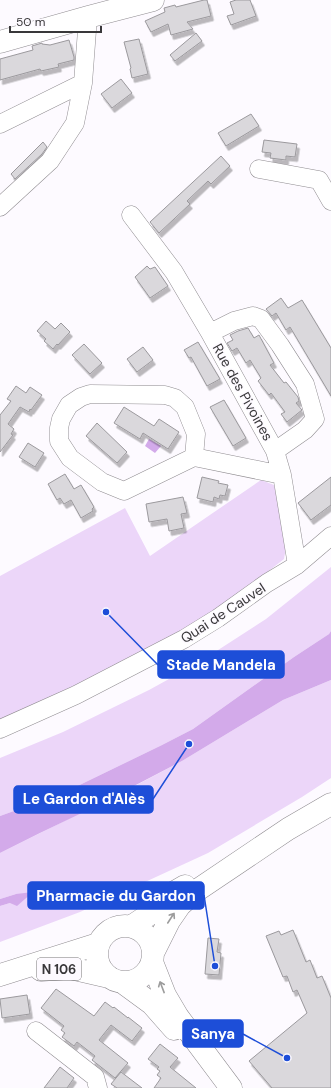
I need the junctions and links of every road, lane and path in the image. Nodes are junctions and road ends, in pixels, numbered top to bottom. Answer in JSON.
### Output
{"nodes":[{"id":1,"x":153,"y":0,"type":"edge"},
{"id":2,"x":88,"y":17,"type":"junction"},
{"id":3,"x":0,"y":42,"type":"edge"},
{"id":4,"x":82,"y":83,"type":"junction"},
{"id":5,"x":0,"y":124,"type":"edge"},
{"id":6,"x":259,"y":169,"type":"dead end"},
{"id":7,"x":331,"y":201,"type":"edge"},
{"id":8,"x":0,"y":207,"type":"edge"},
{"id":9,"x":130,"y":215,"type":"dead end"},
{"id":10,"x":210,"y":333,"type":"junction"},
{"id":11,"x":275,"y":451,"type":"junction"},
{"id":12,"x":194,"y":457,"type":"junction"},
{"id":13,"x":282,"y":475,"type":"junction"},
{"id":14,"x":331,"y":536,"type":"edge"},
{"id":15,"x":296,"y":565,"type":"junction"},
{"id":16,"x":0,"y":729,"type":"edge"},
{"id":17,"x":331,"y":804,"type":"edge"},
{"id":18,"x":259,"y":848,"type":"junction"},
{"id":19,"x":132,"y":926,"type":"junction"},
{"id":20,"x":98,"y":944,"type":"junction"},
{"id":21,"x":152,"y":958,"type":"junction"},
{"id":22,"x":4,"y":973,"type":"edge"},
{"id":23,"x":116,"y":979,"type":"junction"},
{"id":24,"x":36,"y":1031,"type":"dead end"},
{"id":25,"x":98,"y":1088,"type":"edge"},
{"id":26,"x":218,"y":1088,"type":"edge"},
{"id":27,"x":231,"y":1088,"type":"edge"}],
"edges":[{"from":1,"to":2,"type":"main road"},
{"from":2,"to":3,"type":"main road"},
{"from":2,"to":4,"type":"street"},
{"from":4,"to":5,"type":"street"},
{"from":4,"to":8,"type":"street"},
{"from":6,"to":7,"type":"street"},
{"from":9,"to":10,"type":"street","name":"Rue des Pivoines"},
{"from":10,"to":11,"type":"street","name":"Rue des Pivoines"},
{"from":10,"to":11,"type":"street","name":"Rue des Pivoines"},
{"from":11,"to":13,"type":"street","name":"Rue des Pivoines"},
{"from":12,"to":12,"type":"street"},
{"from":12,"to":13,"type":"street"},
{"from":13,"to":15,"type":"street","name":"Rue des Pivoines"},
{"from":14,"to":15,"type":"street","name":"Quai de Cauvel"},
{"from":15,"to":16,"type":"street","name":"Quai de Cauvel"},
{"from":17,"to":18,"type":"main road"},
{"from":18,"to":19,"type":"main road"},
{"from":21,"to":18,"type":"main road","one_way":true},
{"from":19,"to":20,"type":"main road"},
{"from":19,"to":21,"type":"main road"},
{"from":20,"to":22,"type":"main road","number":"N 106"},
{"from":20,"to":23,"type":"main road"},
{"from":21,"to":23,"type":"main road"},
{"from":27,"to":21,"type":"main road","one_way":true},
{"from":22,"to":23,"type":"main road","number":"N 106"},
{"from":23,"to":26,"type":"main road"},
{"from":24,"to":25,"type":"street"}]}
